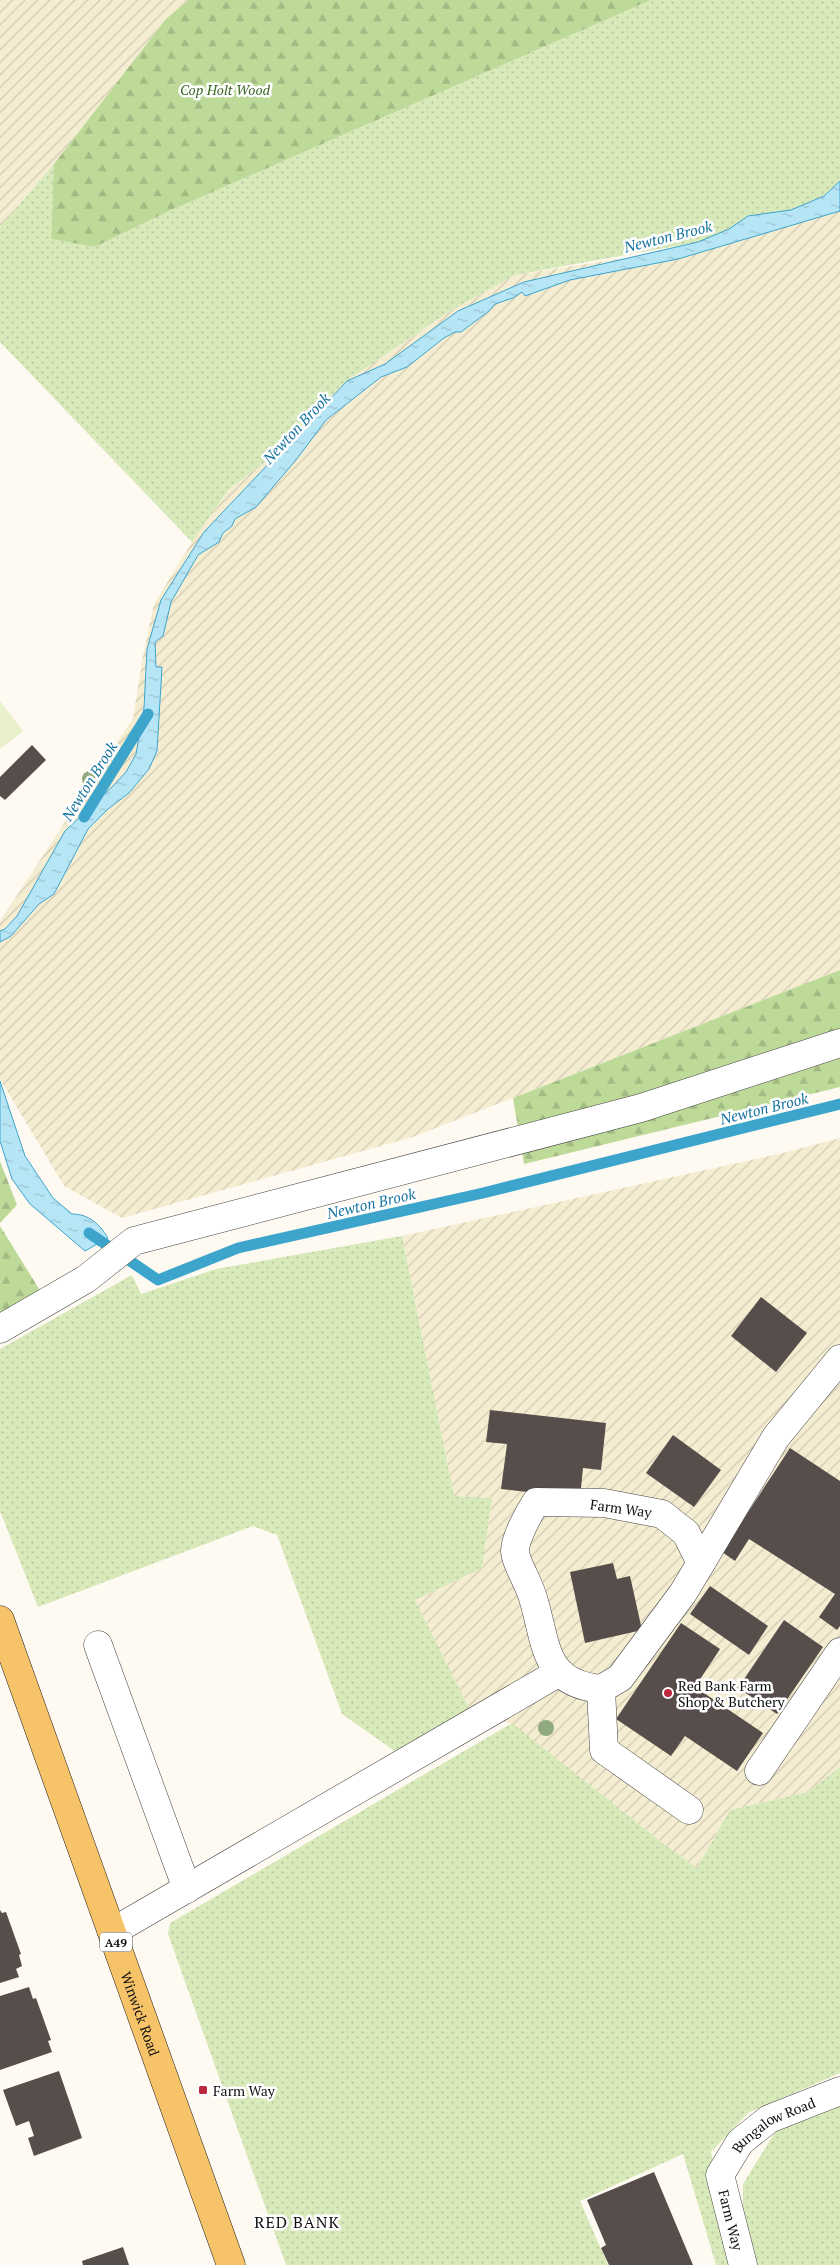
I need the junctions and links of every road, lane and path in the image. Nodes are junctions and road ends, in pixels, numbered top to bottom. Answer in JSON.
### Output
{"nodes":[{"id":1,"x":840,"y":1043,"type":"edge"},
{"id":2,"x":0,"y":1328,"type":"edge"},
{"id":3,"x":840,"y":1358,"type":"edge"},
{"id":4,"x":700,"y":1563,"type":"junction"},
{"id":5,"x":0,"y":1620,"type":"edge"},
{"id":6,"x":98,"y":1645,"type":"dead end"},
{"id":7,"x":840,"y":1652,"type":"edge"},
{"id":8,"x":558,"y":1673,"type":"junction"},
{"id":9,"x":601,"y":1688,"type":"junction"},
{"id":10,"x":759,"y":1771,"type":"dead end"},
{"id":11,"x":689,"y":1810,"type":"dead end"},
{"id":12,"x":187,"y":1889,"type":"junction"},
{"id":13,"x":112,"y":1932,"type":"junction"},
{"id":14,"x":840,"y":2091,"type":"edge"},
{"id":15,"x":720,"y":2176,"type":"joint"},
{"id":16,"x":231,"y":2265,"type":"edge"},
{"id":17,"x":743,"y":2265,"type":"edge"}],
"edges":[{"from":1,"to":2,"type":"street"},
{"from":3,"to":4,"type":"street"},
{"from":4,"to":8,"type":"street","name":"Farm Way"},
{"from":4,"to":9,"type":"street"},
{"from":5,"to":13,"type":"main road","name":"Winwick Road","number":"A49"},
{"from":6,"to":12,"type":"street"},
{"from":7,"to":10,"type":"street"},
{"from":8,"to":9,"type":"street"},
{"from":8,"to":12,"type":"street"},
{"from":9,"to":11,"type":"street"},
{"from":12,"to":13,"type":"street"},
{"from":13,"to":16,"type":"main road","name":"Winwick Road","number":"A49"},
{"from":14,"to":15,"type":"street","name":"Bungalow Road"},
{"from":15,"to":17,"type":"street","name":"Farm Way"}]}
